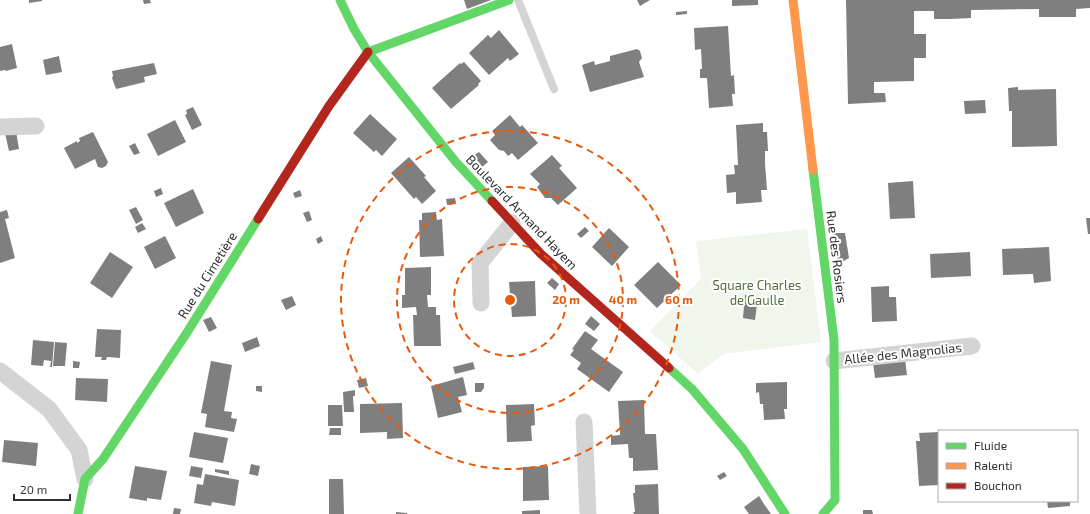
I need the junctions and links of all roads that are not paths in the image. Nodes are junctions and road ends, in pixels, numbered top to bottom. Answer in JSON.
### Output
{"nodes":[{"id":1,"x":340,"y":0,"type":"edge"},
{"id":2,"x":509,"y":0,"type":"edge"},
{"id":3,"x":518,"y":0,"type":"edge"},
{"id":4,"x":794,"y":0,"type":"edge"},
{"id":5,"x":368,"y":52,"type":"junction"},
{"id":6,"x":554,"y":89,"type":"dead end"},
{"id":7,"x":36,"y":126,"type":"dead end"},
{"id":8,"x":0,"y":127,"type":"edge"},
{"id":9,"x":512,"y":223,"type":"junction"},
{"id":10,"x":481,"y":303,"type":"dead end"},
{"id":11,"x":972,"y":346,"type":"dead end"},
{"id":12,"x":834,"y":361,"type":"junction"},
{"id":13,"x":0,"y":371,"type":"edge"},
{"id":14,"x":584,"y":422,"type":"dead end"},
{"id":15,"x":85,"y":479,"type":"junction"},
{"id":16,"x":78,"y":514,"type":"edge"},
{"id":17,"x":588,"y":514,"type":"edge"},
{"id":18,"x":785,"y":514,"type":"edge"},
{"id":19,"x":823,"y":514,"type":"edge"}],
"edges":[{"from":1,"to":5,"type":"street","name":"Boulevard Armand Hayem"},
{"from":2,"to":5,"type":"street"},
{"from":3,"to":6,"type":"lane"},
{"from":4,"to":12,"type":"street","name":"Rue des Rosiers"},
{"from":5,"to":9,"type":"street","name":"Boulevard Armand Hayem"},
{"from":5,"to":15,"type":"street","name":"Rue du Cimetière"},
{"from":7,"to":8,"type":"street"},
{"from":9,"to":10,"type":"street"},
{"from":9,"to":18,"type":"street","name":"Boulevard Armand Hayem"},
{"from":11,"to":12,"type":"street","name":"Allée des Magnolias"},
{"from":12,"to":19,"type":"street","name":"Rue des Rosiers"},
{"from":13,"to":15,"type":"street"},
{"from":14,"to":17,"type":"street"},
{"from":15,"to":16,"type":"street"}]}
